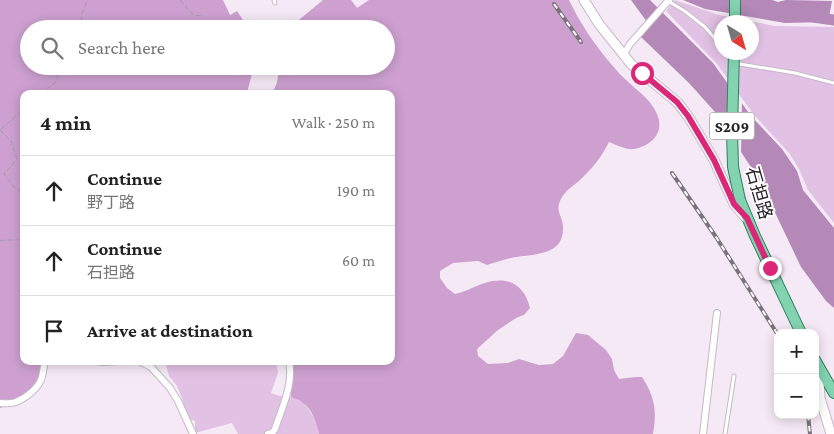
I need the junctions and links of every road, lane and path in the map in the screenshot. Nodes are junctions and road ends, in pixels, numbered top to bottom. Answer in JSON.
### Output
{"nodes":[{"id":1,"x":88,"y":0,"type":"edge"},
{"id":2,"x":180,"y":0,"type":"edge"},
{"id":3,"x":584,"y":0,"type":"edge"},
{"id":4,"x":735,"y":0,"type":"edge"},
{"id":5,"x":668,"y":1,"type":"edge"},
{"id":6,"x":734,"y":15,"type":"edge"},
{"id":7,"x":203,"y":16,"type":"dead end"},
{"id":8,"x":81,"y":20,"type":"edge"},
{"id":9,"x":714,"y":38,"type":"edge"},
{"id":10,"x":624,"y":54,"type":"junction"},
{"id":11,"x":731,"y":60,"type":"edge"},
{"id":12,"x":737,"y":60,"type":"edge"},
{"id":13,"x":58,"y":75,"type":"edge"},
{"id":14,"x":834,"y":83,"type":"edge"},
{"id":15,"x":46,"y":90,"type":"edge"},
{"id":16,"x":20,"y":112,"type":"edge"},
{"id":17,"x":0,"y":130,"type":"edge"},
{"id":18,"x":20,"y":191,"type":"edge"},
{"id":19,"x":747,"y":218,"type":"junction"},
{"id":20,"x":20,"y":240,"type":"edge"},
{"id":21,"x":0,"y":241,"type":"edge"},
{"id":22,"x":717,"y":314,"type":"dead end"},
{"id":23,"x":799,"y":329,"type":"edge"},
{"id":24,"x":44,"y":365,"type":"edge"},
{"id":25,"x":147,"y":365,"type":"edge"},
{"id":26,"x":290,"y":365,"type":"edge"},
{"id":27,"x":819,"y":367,"type":"edge"},
{"id":28,"x":818,"y":374,"type":"edge"},
{"id":29,"x":734,"y":376,"type":"dead end"},
{"id":30,"x":834,"y":393,"type":"edge"},
{"id":31,"x":0,"y":403,"type":"edge"},
{"id":32,"x":192,"y":434,"type":"edge"},
{"id":33,"x":268,"y":434,"type":"edge"},
{"id":34,"x":702,"y":434,"type":"edge"},
{"id":35,"x":726,"y":434,"type":"edge"},
{"id":36,"x":830,"y":434,"type":"edge"}],
"edges":[{"from":1,"to":8,"type":"path"},
{"from":2,"to":7,"type":"path"},
{"from":3,"to":10,"type":"main road"},
{"from":4,"to":6,"type":"main road"},
{"from":5,"to":9,"type":"lane"},
{"from":5,"to":10,"type":"street"},
{"from":10,"to":19,"type":"main road"},
{"from":11,"to":19,"type":"main road","name":"石担路","number":"S209","bridge":true},
{"from":12,"to":14,"type":"lane"},
{"from":13,"to":15,"type":"path"},
{"from":16,"to":17,"type":"path"},
{"from":17,"to":18,"type":"path"},
{"from":19,"to":23,"type":"main road","name":"石担路","number":"S209"},
{"from":20,"to":21,"type":"path"},
{"from":22,"to":34,"type":"street"},
{"from":24,"to":31,"type":"street"},
{"from":25,"to":32,"type":"street"},
{"from":26,"to":33,"type":"street"},
{"from":27,"to":30,"type":"main road"},
{"from":28,"to":36,"type":"main road"},
{"from":29,"to":35,"type":"lane"}]}
